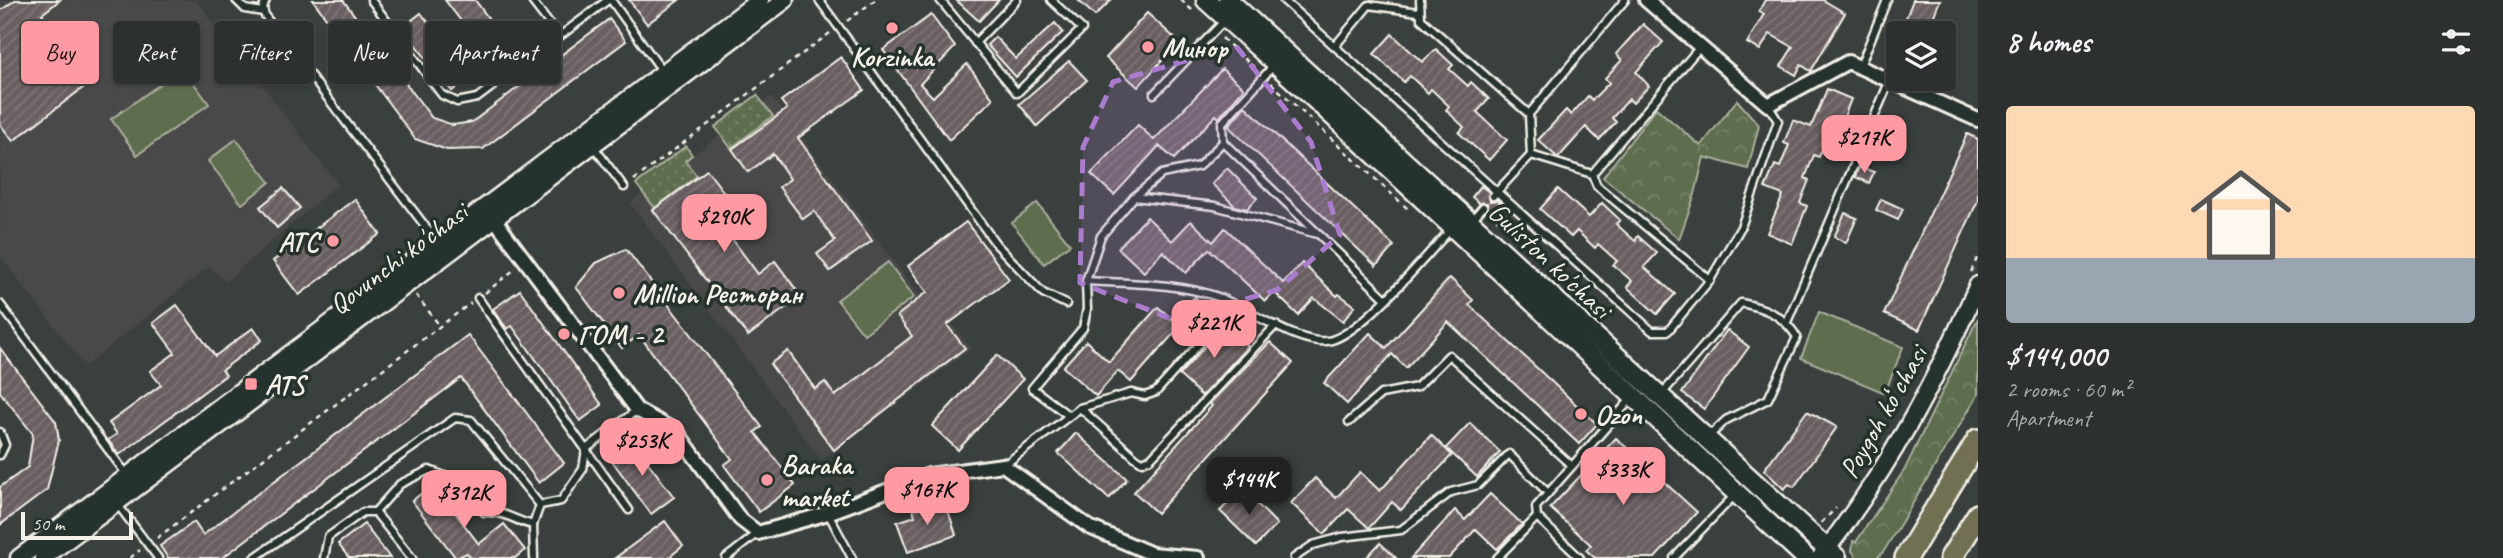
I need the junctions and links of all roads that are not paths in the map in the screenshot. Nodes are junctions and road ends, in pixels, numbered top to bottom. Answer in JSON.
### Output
{"nodes":[{"id":1,"x":236,"y":0,"type":"edge"},
{"id":2,"x":266,"y":0,"type":"edge"},
{"id":3,"x":371,"y":0,"type":"edge"},
{"id":4,"x":531,"y":0,"type":"edge"},
{"id":5,"x":609,"y":0,"type":"edge"},
{"id":6,"x":760,"y":0,"type":"edge"},
{"id":7,"x":785,"y":0,"type":"edge"},
{"id":8,"x":819,"y":0,"type":"edge"},
{"id":9,"x":940,"y":0,"type":"edge"},
{"id":10,"x":1017,"y":0,"type":"edge"},
{"id":11,"x":1051,"y":0,"type":"edge"},
{"id":12,"x":1206,"y":0,"type":"edge"},
{"id":13,"x":1283,"y":0,"type":"edge"},
{"id":14,"x":1420,"y":0,"type":"edge"},
{"id":15,"x":1625,"y":0,"type":"edge"},
{"id":16,"x":1647,"y":0,"type":"edge"},
{"id":17,"x":1887,"y":0,"type":"edge"},
{"id":18,"x":1368,"y":2,"type":"edge"},
{"id":19,"x":1227,"y":9,"type":"edge"},
{"id":20,"x":263,"y":12,"type":"junction"},
{"id":21,"x":1418,"y":12,"type":"junction"},
{"id":22,"x":547,"y":21,"type":"edge"},
{"id":23,"x":561,"y":33,"type":"edge"},
{"id":24,"x":975,"y":43,"type":"junction"},
{"id":25,"x":1335,"y":46,"type":"junction"},
{"id":26,"x":1699,"y":48,"type":"junction"},
{"id":27,"x":1276,"y":64,"type":"junction"},
{"id":28,"x":1860,"y":67,"type":"junction"},
{"id":29,"x":425,"y":72,"type":"edge"},
{"id":30,"x":1886,"y":78,"type":"edge"},
{"id":31,"x":668,"y":79,"type":"junction"},
{"id":32,"x":434,"y":84,"type":"edge"},
{"id":33,"x":494,"y":84,"type":"edge"},
{"id":34,"x":1886,"y":89,"type":"edge"},
{"id":35,"x":1914,"y":91,"type":"edge"},
{"id":36,"x":1154,"y":94,"type":"dead end"},
{"id":37,"x":1768,"y":105,"type":"junction"},
{"id":38,"x":1529,"y":114,"type":"junction"},
{"id":39,"x":1978,"y":120,"type":"edge"},
{"id":40,"x":1223,"y":142,"type":"junction"},
{"id":41,"x":593,"y":145,"type":"junction"},
{"id":42,"x":1531,"y":155,"type":"junction"},
{"id":43,"x":1592,"y":174,"type":"junction"},
{"id":44,"x":624,"y":187,"type":"road end"},
{"id":45,"x":1494,"y":194,"type":"junction"},
{"id":46,"x":1134,"y":197,"type":"junction"},
{"id":47,"x":1483,"y":206,"type":"dead end"},
{"id":48,"x":490,"y":213,"type":"junction"},
{"id":49,"x":1461,"y":227,"type":"junction"},
{"id":50,"x":1317,"y":234,"type":"junction"},
{"id":51,"x":442,"y":249,"type":"junction"},
{"id":52,"x":1710,"y":280,"type":"junction"},
{"id":53,"x":1086,"y":281,"type":"junction"},
{"id":54,"x":1978,"y":285,"type":"edge"},
{"id":55,"x":478,"y":298,"type":"road end"},
{"id":56,"x":1386,"y":299,"type":"junction"},
{"id":57,"x":0,"y":304,"type":"edge"},
{"id":58,"x":1066,"y":304,"type":"dead end"},
{"id":59,"x":1234,"y":305,"type":"junction"},
{"id":60,"x":1787,"y":322,"type":"junction"},
{"id":61,"x":1276,"y":325,"type":"junction"},
{"id":62,"x":1660,"y":397,"type":"junction"},
{"id":63,"x":1632,"y":398,"type":"junction"},
{"id":64,"x":1080,"y":408,"type":"junction"},
{"id":65,"x":637,"y":410,"type":"junction"},
{"id":66,"x":1646,"y":411,"type":"junction"},
{"id":67,"x":1069,"y":416,"type":"junction"},
{"id":68,"x":1349,"y":422,"type":"dead end"},
{"id":69,"x":0,"y":432,"type":"edge"},
{"id":70,"x":1706,"y":439,"type":"junction"},
{"id":71,"x":1978,"y":440,"type":"edge"},
{"id":72,"x":586,"y":449,"type":"junction"},
{"id":73,"x":0,"y":455,"type":"edge"},
{"id":74,"x":1003,"y":465,"type":"junction"},
{"id":75,"x":1572,"y":466,"type":"junction"},
{"id":76,"x":132,"y":483,"type":"junction"},
{"id":77,"x":1548,"y":493,"type":"junction"},
{"id":78,"x":1737,"y":493,"type":"junction"},
{"id":79,"x":117,"y":503,"type":"junction"},
{"id":80,"x":540,"y":505,"type":"junction"},
{"id":81,"x":629,"y":510,"type":"dead end"},
{"id":82,"x":375,"y":512,"type":"junction"},
{"id":83,"x":828,"y":513,"type":"junction"},
{"id":84,"x":1978,"y":515,"type":"edge"},
{"id":85,"x":1537,"y":517,"type":"junction"},
{"id":86,"x":533,"y":525,"type":"junction"},
{"id":87,"x":758,"y":533,"type":"junction"},
{"id":88,"x":1828,"y":555,"type":"edge"},
{"id":89,"x":19,"y":558,"type":"edge"},
{"id":90,"x":43,"y":558,"type":"edge"},
{"id":91,"x":158,"y":558,"type":"edge"},
{"id":92,"x":254,"y":558,"type":"edge"},
{"id":93,"x":324,"y":558,"type":"edge"},
{"id":94,"x":412,"y":558,"type":"edge"},
{"id":95,"x":534,"y":558,"type":"edge"},
{"id":96,"x":726,"y":558,"type":"edge"},
{"id":97,"x":852,"y":558,"type":"edge"},
{"id":98,"x":1198,"y":558,"type":"edge"},
{"id":99,"x":1294,"y":558,"type":"edge"},
{"id":100,"x":1497,"y":558,"type":"edge"},
{"id":101,"x":1580,"y":558,"type":"edge"},
{"id":102,"x":1674,"y":558,"type":"edge"},
{"id":103,"x":1806,"y":558,"type":"edge"},
{"id":104,"x":1906,"y":558,"type":"edge"},
{"id":105,"x":1951,"y":558,"type":"edge"}],
"edges":[{"from":1,"to":20,"type":"lane"},
{"from":2,"to":20,"type":"lane"},
{"from":3,"to":29,"type":"lane"},
{"from":4,"to":22,"type":"lane"},
{"from":5,"to":23,"type":"lane"},
{"from":5,"to":31,"type":"lane"},
{"from":6,"to":31,"type":"street","name":"Qovunchi ko'chasi"},
{"from":7,"to":31,"type":"street","name":"Qovunchi ko'chasi"},
{"from":8,"to":58,"type":"lane"},
{"from":9,"to":24,"type":"lane"},
{"from":10,"to":24,"type":"lane"},
{"from":11,"to":24,"type":"lane"},
{"from":12,"to":19,"type":"main road","name":"Guliston ko'chasi"},
{"from":13,"to":25,"type":"lane"},
{"from":14,"to":21,"type":"lane"},
{"from":15,"to":38,"type":"lane"},
{"from":16,"to":26,"type":"street"},
{"from":17,"to":28,"type":"lane"},
{"from":18,"to":21,"type":"lane"},
{"from":18,"to":25,"type":"lane"},
{"from":19,"to":27,"type":"main road","name":"Guliston ko'chasi"},
{"from":19,"to":36,"type":"lane"},
{"from":19,"to":49,"type":"main road","name":"Guliston ko'chasi"},
{"from":20,"to":51,"type":"lane"},
{"from":21,"to":38,"type":"lane"},
{"from":25,"to":45,"type":"lane"},
{"from":26,"to":37,"type":"street"},
{"from":26,"to":43,"type":"lane"},
{"from":27,"to":40,"type":"lane"},
{"from":27,"to":49,"type":"main road","name":"Guliston ko'chasi"},
{"from":28,"to":30,"type":"street"},
{"from":28,"to":37,"type":"street"},
{"from":31,"to":41,"type":"street","name":"Qovunchi ko'chasi"},
{"from":31,"to":48,"type":"street","name":"Qovunchi ko'chasi"},
{"from":32,"to":33,"type":"lane"},
{"from":34,"to":60,"type":"lane"},
{"from":35,"to":39,"type":"street"},
{"from":37,"to":52,"type":"lane"},
{"from":38,"to":42,"type":"lane"},
{"from":40,"to":46,"type":"lane"},
{"from":40,"to":50,"type":"lane"},
{"from":41,"to":44,"type":"lane"},
{"from":41,"to":48,"type":"street","name":"Qovunchi ko'chasi"},
{"from":42,"to":43,"type":"lane"},
{"from":42,"to":45,"type":"lane"},
{"from":43,"to":52,"type":"lane"},
{"from":45,"to":52,"type":"lane"},
{"from":46,"to":50,"type":"lane"},
{"from":46,"to":53,"type":"lane"},
{"from":47,"to":49,"type":"lane"},
{"from":48,"to":51,"type":"street","name":"Qovunchi ko'chasi"},
{"from":48,"to":65,"type":"street"},
{"from":49,"to":56,"type":"lane"},
{"from":49,"to":62,"type":"main road","name":"Guliston ko'chasi"},
{"from":49,"to":63,"type":"main road","name":"Guliston ko'chasi"},
{"from":50,"to":56,"type":"lane"},
{"from":51,"to":76,"type":"street","name":"Qovunchi ko'chasi"},
{"from":53,"to":59,"type":"lane"},
{"from":53,"to":67,"type":"lane"},
{"from":54,"to":88,"type":"street","name":"Poygoh koʻchasi"},
{"from":55,"to":72,"type":"lane"},
{"from":56,"to":61,"type":"lane"},
{"from":57,"to":76,"type":"lane"},
{"from":59,"to":61,"type":"lane"},
{"from":59,"to":64,"type":"lane"},
{"from":60,"to":62,"type":"lane"},
{"from":60,"to":70,"type":"lane"},
{"from":61,"to":64,"type":"lane"},
{"from":62,"to":66,"type":"lane"},
{"from":62,"to":70,"type":"main road","name":"Guliston ko'chasi"},
{"from":63,"to":66,"type":"main road","name":"Guliston ko'chasi"},
{"from":63,"to":75,"type":"lane"},
{"from":64,"to":67,"type":"lane"},
{"from":65,"to":72,"type":"lane"},
{"from":65,"to":87,"type":"street"},
{"from":66,"to":78,"type":"main road","name":"Guliston ko'chasi"},
{"from":67,"to":74,"type":"lane"},
{"from":68,"to":75,"type":"lane"},
{"from":69,"to":73,"type":"lane"},
{"from":70,"to":88,"type":"main road","name":"Guliston ko'chasi"},
{"from":71,"to":104,"type":"highway"},
{"from":72,"to":80,"type":"lane"},
{"from":72,"to":81,"type":"lane"},
{"from":74,"to":83,"type":"street"},
{"from":74,"to":98,"type":"street"},
{"from":75,"to":77,"type":"lane"},
{"from":76,"to":79,"type":"street","name":"Qovunchi ko'chasi"},
{"from":76,"to":89,"type":"street","name":"Qovunchi ko'chasi"},
{"from":77,"to":85,"type":"lane"},
{"from":77,"to":99,"type":"lane"},
{"from":78,"to":102,"type":"lane"},
{"from":78,"to":103,"type":"main road","name":"Guliston ko'chasi"},
{"from":79,"to":90,"type":"street","name":"Qovunchi ko'chasi"},
{"from":79,"to":91,"type":"lane"},
{"from":80,"to":86,"type":"lane"},
{"from":80,"to":92,"type":"lane"},
{"from":82,"to":86,"type":"lane"},
{"from":82,"to":93,"type":"lane"},
{"from":82,"to":94,"type":"lane"},
{"from":83,"to":87,"type":"street"},
{"from":83,"to":97,"type":"lane"},
{"from":84,"to":105,"type":"highway"},
{"from":85,"to":100,"type":"lane"},
{"from":85,"to":101,"type":"lane"},
{"from":86,"to":95,"type":"lane"},
{"from":87,"to":96,"type":"lane"}]}
